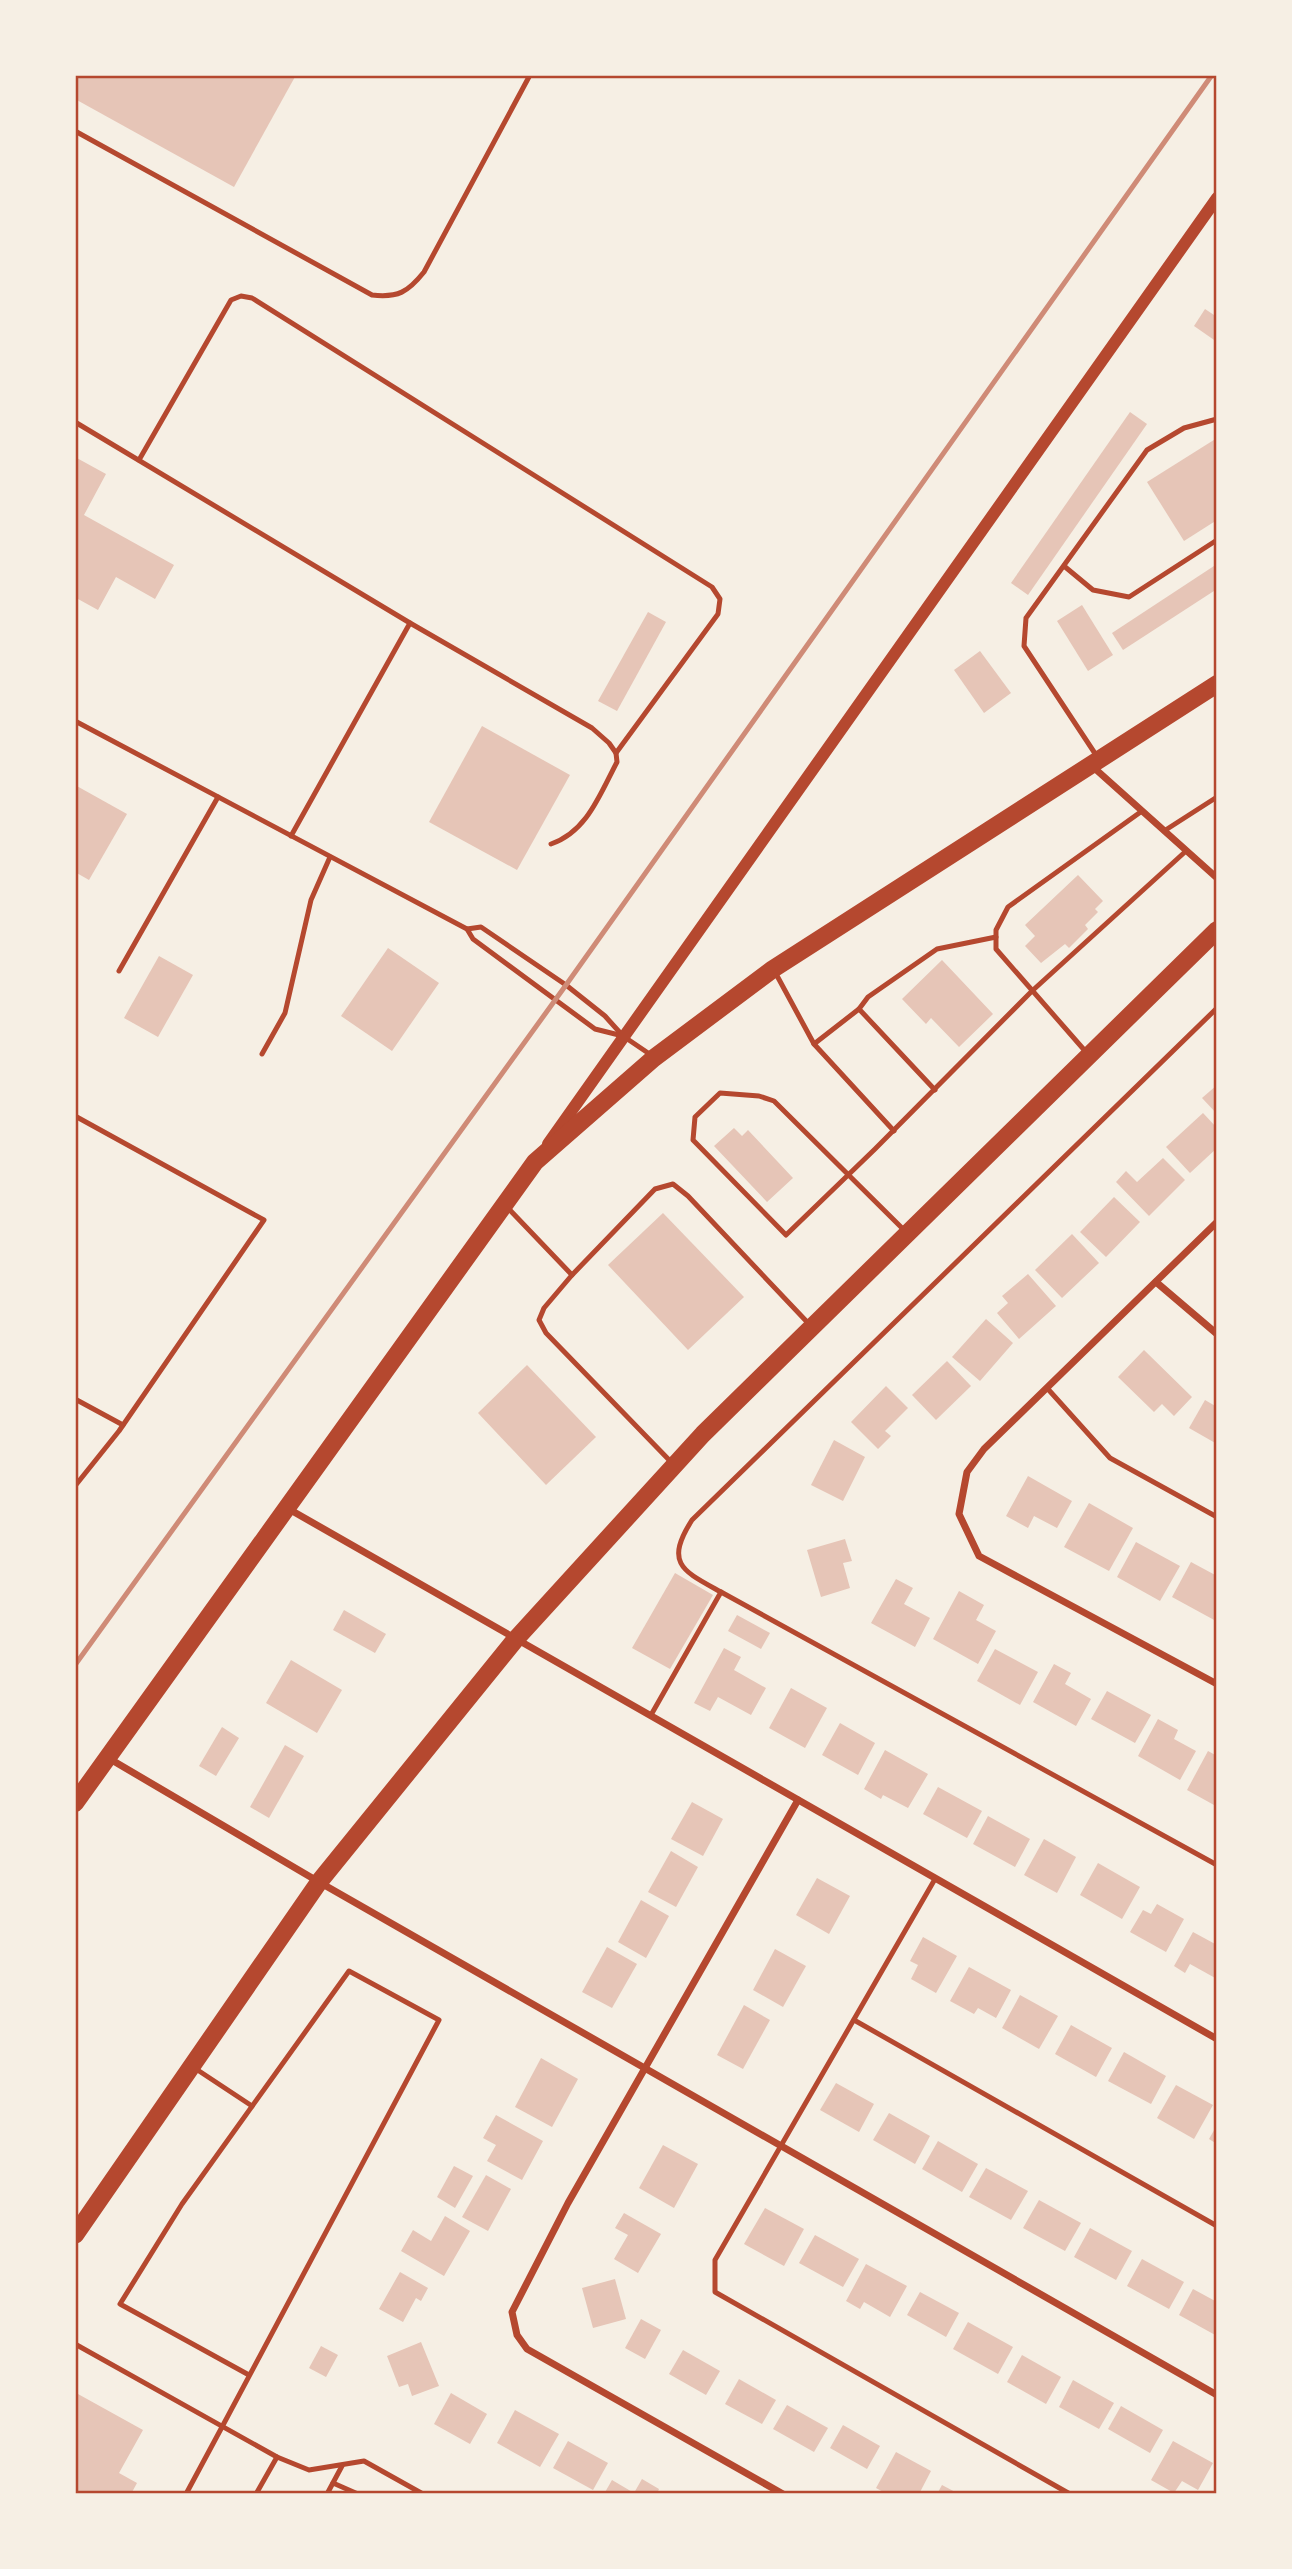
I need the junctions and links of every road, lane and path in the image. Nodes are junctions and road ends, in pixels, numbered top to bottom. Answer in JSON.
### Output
{"nodes":[{"id":1,"x":530,"y":75,"type":"edge"},
{"id":2,"x":75,"y":131,"type":"edge"},
{"id":3,"x":1217,"y":198,"type":"edge"},
{"id":4,"x":1217,"y":419,"type":"edge"},
{"id":5,"x":75,"y":422,"type":"edge"},
{"id":6,"x":139,"y":460,"type":"junction"},
{"id":7,"x":1217,"y":540,"type":"edge"},
{"id":8,"x":1064,"y":566,"type":"junction"},
{"id":9,"x":410,"y":623,"type":"junction"},
{"id":10,"x":1217,"y":684,"type":"edge"},
{"id":11,"x":75,"y":721,"type":"edge"},
{"id":12,"x":617,"y":753,"type":"junction"},
{"id":13,"x":1096,"y":763,"type":"junction"},
{"id":14,"x":218,"y":797,"type":"junction"},
{"id":15,"x":1217,"y":797,"type":"edge"},
{"id":16,"x":1142,"y":811,"type":"junction"},
{"id":17,"x":1164,"y":831,"type":"junction"},
{"id":18,"x":291,"y":836,"type":"junction"},
{"id":19,"x":551,"y":844,"type":"dead end"},
{"id":20,"x":1186,"y":851,"type":"junction"},
{"id":21,"x":330,"y":857,"type":"junction"},
{"id":22,"x":1217,"y":878,"type":"edge"},
{"id":23,"x":467,"y":929,"type":"junction"},
{"id":24,"x":1217,"y":930,"type":"edge"},
{"id":25,"x":996,"y":937,"type":"junction"},
{"id":26,"x":773,"y":969,"type":"junction"},
{"id":27,"x":119,"y":971,"type":"dead end"},
{"id":28,"x":1032,"y":990,"type":"junction"},
{"id":29,"x":1217,"y":1008,"type":"edge"},
{"id":30,"x":859,"y":1009,"type":"junction"},
{"id":31,"x":623,"y":1036,"type":"junction"},
{"id":32,"x":814,"y":1044,"type":"junction"},
{"id":33,"x":262,"y":1054,"type":"dead end"},
{"id":34,"x":1089,"y":1056,"type":"junction"},
{"id":35,"x":654,"y":1058,"type":"junction"},
{"id":36,"x":935,"y":1090,"type":"junction"},
{"id":37,"x":75,"y":1116,"type":"edge"},
{"id":38,"x":894,"y":1131,"type":"junction"},
{"id":39,"x":535,"y":1162,"type":"junction"},
{"id":40,"x":850,"y":1174,"type":"junction"},
{"id":41,"x":505,"y":1204,"type":"junction"},
{"id":42,"x":1217,"y":1222,"type":"edge"},
{"id":43,"x":908,"y":1233,"type":"junction"},
{"id":44,"x":572,"y":1275,"type":"junction"},
{"id":45,"x":1156,"y":1282,"type":"junction"},
{"id":46,"x":812,"y":1327,"type":"junction"},
{"id":47,"x":1217,"y":1334,"type":"edge"},
{"id":48,"x":1047,"y":1388,"type":"junction"},
{"id":49,"x":75,"y":1399,"type":"edge"},
{"id":50,"x":123,"y":1425,"type":"junction"},
{"id":51,"x":674,"y":1464,"type":"junction"},
{"id":52,"x":75,"y":1486,"type":"edge"},
{"id":53,"x":286,"y":1507,"type":"junction"},
{"id":54,"x":1217,"y":1517,"type":"edge"},
{"id":55,"x":721,"y":1592,"type":"junction"},
{"id":56,"x":515,"y":1640,"type":"junction"},
{"id":57,"x":1217,"y":1684,"type":"edge"},
{"id":58,"x":651,"y":1715,"type":"junction"},
{"id":59,"x":108,"y":1758,"type":"junction"},
{"id":60,"x":798,"y":1800,"type":"junction"},
{"id":61,"x":75,"y":1803,"type":"edge"},
{"id":62,"x":1217,"y":1865,"type":"edge"},
{"id":63,"x":935,"y":1879,"type":"junction"},
{"id":64,"x":319,"y":1882,"type":"junction"},
{"id":65,"x":853,"y":2020,"type":"junction"},
{"id":66,"x":1217,"y":2039,"type":"edge"},
{"id":67,"x":190,"y":2065,"type":"junction"},
{"id":68,"x":645,"y":2069,"type":"junction"},
{"id":69,"x":252,"y":2106,"type":"junction"},
{"id":70,"x":781,"y":2147,"type":"junction"},
{"id":71,"x":1217,"y":2226,"type":"edge"},
{"id":72,"x":75,"y":2235,"type":"edge"},
{"id":73,"x":75,"y":2344,"type":"edge"},
{"id":74,"x":249,"y":2375,"type":"junction"},
{"id":75,"x":1217,"y":2395,"type":"edge"},
{"id":76,"x":222,"y":2427,"type":"junction"},
{"id":77,"x":277,"y":2457,"type":"junction"},
{"id":78,"x":342,"y":2466,"type":"junction"},
{"id":79,"x":333,"y":2483,"type":"junction"},
{"id":80,"x":186,"y":2494,"type":"edge"},
{"id":81,"x":256,"y":2494,"type":"edge"},
{"id":82,"x":327,"y":2494,"type":"edge"},
{"id":83,"x":358,"y":2494,"type":"edge"},
{"id":84,"x":423,"y":2494,"type":"edge"},
{"id":85,"x":783,"y":2494,"type":"edge"},
{"id":86,"x":1070,"y":2494,"type":"edge"}],
"edges":[{"from":1,"to":2,"type":"lane"},
{"from":3,"to":31,"type":"street"},
{"from":4,"to":8,"type":"lane"},
{"from":5,"to":6,"type":"lane"},
{"from":6,"to":9,"type":"lane"},
{"from":6,"to":12,"type":"lane"},
{"from":7,"to":8,"type":"lane"},
{"from":8,"to":13,"type":"lane"},
{"from":9,"to":12,"type":"lane"},
{"from":9,"to":18,"type":"lane"},
{"from":10,"to":13,"type":"main road"},
{"from":11,"to":14,"type":"lane"},
{"from":12,"to":19,"type":"lane"},
{"from":13,"to":16,"type":"street"},
{"from":13,"to":26,"type":"main road"},
{"from":14,"to":18,"type":"lane"},
{"from":14,"to":27,"type":"lane"},
{"from":15,"to":17,"type":"lane"},
{"from":16,"to":17,"type":"street"},
{"from":16,"to":25,"type":"lane"},
{"from":17,"to":20,"type":"street"},
{"from":18,"to":21,"type":"lane"},
{"from":20,"to":22,"type":"street"},
{"from":20,"to":28,"type":"lane"},
{"from":21,"to":23,"type":"lane"},
{"from":21,"to":33,"type":"lane"},
{"from":23,"to":31,"type":"lane"},
{"from":23,"to":31,"type":"lane"},
{"from":24,"to":34,"type":"main road"},
{"from":25,"to":28,"type":"lane"},
{"from":25,"to":30,"type":"lane"},
{"from":26,"to":32,"type":"lane"},
{"from":26,"to":35,"type":"main road"},
{"from":28,"to":34,"type":"lane"},
{"from":28,"to":36,"type":"lane"},
{"from":29,"to":55,"type":"lane"},
{"from":30,"to":32,"type":"lane"},
{"from":30,"to":36,"type":"lane"},
{"from":31,"to":35,"type":"lane"},
{"from":31,"to":39,"type":"street"},
{"from":32,"to":38,"type":"lane"},
{"from":34,"to":43,"type":"main road"},
{"from":35,"to":39,"type":"main road"},
{"from":36,"to":38,"type":"lane"},
{"from":37,"to":50,"type":"lane"},
{"from":38,"to":40,"type":"lane"},
{"from":39,"to":41,"type":"main road"},
{"from":40,"to":40,"type":"lane"},
{"from":40,"to":43,"type":"lane"},
{"from":41,"to":44,"type":"lane"},
{"from":41,"to":53,"type":"main road"},
{"from":42,"to":45,"type":"street"},
{"from":43,"to":46,"type":"main road"},
{"from":44,"to":46,"type":"lane"},
{"from":44,"to":51,"type":"lane"},
{"from":45,"to":47,"type":"street"},
{"from":45,"to":48,"type":"street"},
{"from":46,"to":51,"type":"main road"},
{"from":48,"to":54,"type":"lane"},
{"from":48,"to":57,"type":"street"},
{"from":49,"to":50,"type":"lane"},
{"from":50,"to":52,"type":"lane"},
{"from":51,"to":56,"type":"main road"},
{"from":53,"to":56,"type":"street"},
{"from":53,"to":59,"type":"main road"},
{"from":55,"to":58,"type":"lane"},
{"from":55,"to":62,"type":"lane"},
{"from":56,"to":58,"type":"street"},
{"from":56,"to":64,"type":"main road"},
{"from":58,"to":60,"type":"street"},
{"from":59,"to":61,"type":"main road"},
{"from":59,"to":64,"type":"street"},
{"from":60,"to":63,"type":"street"},
{"from":60,"to":68,"type":"street"},
{"from":63,"to":65,"type":"lane"},
{"from":63,"to":66,"type":"street"},
{"from":64,"to":67,"type":"main road"},
{"from":64,"to":68,"type":"street"},
{"from":65,"to":70,"type":"lane"},
{"from":65,"to":71,"type":"lane"},
{"from":67,"to":69,"type":"lane"},
{"from":67,"to":72,"type":"main road"},
{"from":68,"to":70,"type":"street"},
{"from":68,"to":85,"type":"street"},
{"from":69,"to":74,"type":"lane"},
{"from":69,"to":74,"type":"lane"},
{"from":70,"to":75,"type":"street"},
{"from":70,"to":86,"type":"lane"},
{"from":73,"to":76,"type":"lane"},
{"from":74,"to":76,"type":"lane"},
{"from":76,"to":77,"type":"lane"},
{"from":76,"to":80,"type":"lane"},
{"from":77,"to":78,"type":"lane"},
{"from":77,"to":81,"type":"lane"},
{"from":78,"to":79,"type":"lane"},
{"from":78,"to":84,"type":"lane"},
{"from":79,"to":82,"type":"lane"},
{"from":79,"to":83,"type":"lane"}]}
